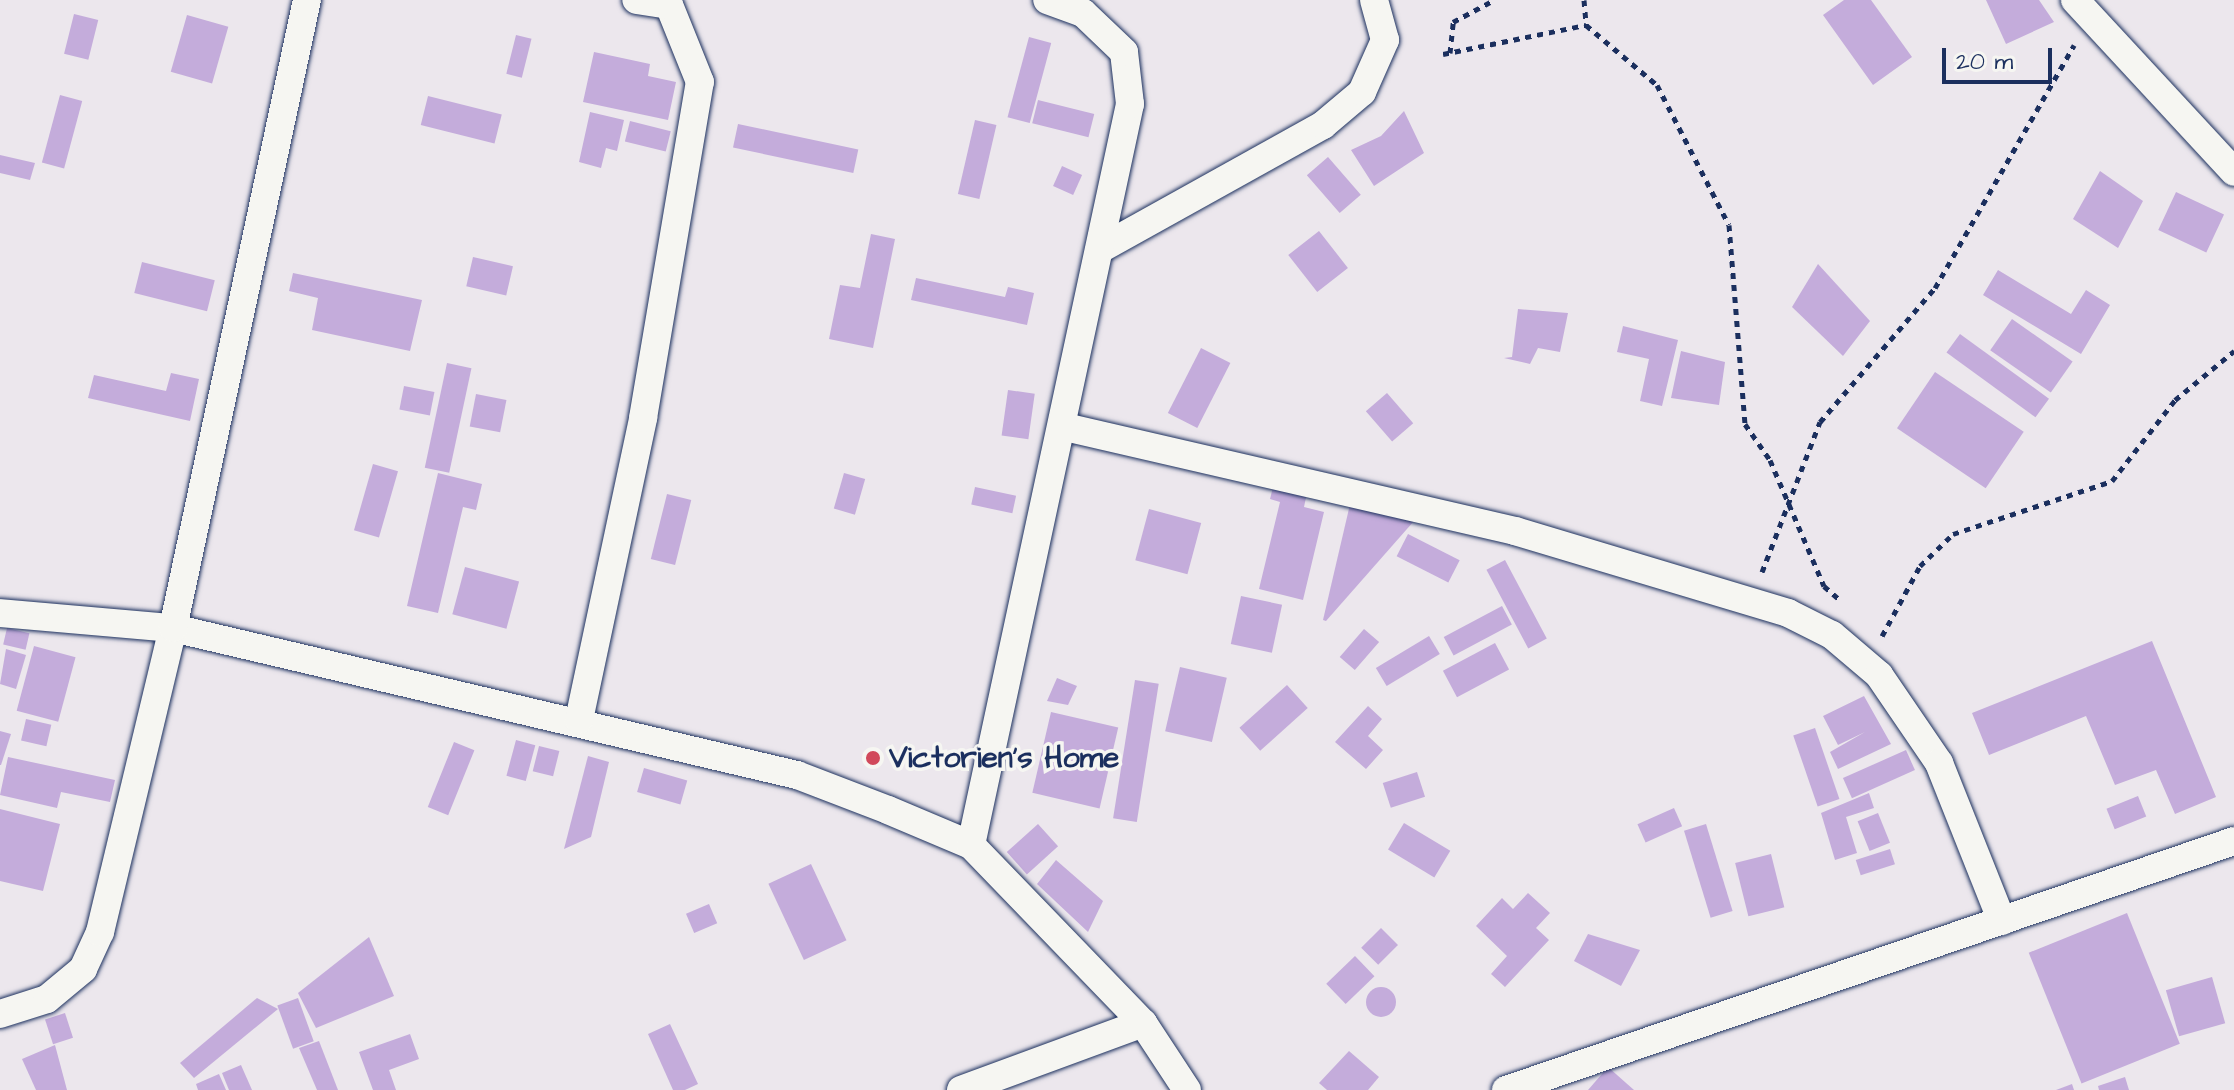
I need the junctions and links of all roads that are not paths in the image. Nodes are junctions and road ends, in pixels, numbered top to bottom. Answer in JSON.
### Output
{"nodes":[{"id":1,"x":307,"y":0,"type":"edge"},
{"id":2,"x":636,"y":0,"type":"edge"},
{"id":3,"x":1047,"y":0,"type":"edge"},
{"id":4,"x":1374,"y":0,"type":"edge"},
{"id":5,"x":671,"y":2,"type":"edge"},
{"id":6,"x":2082,"y":10,"type":"edge"},
{"id":7,"x":2234,"y":172,"type":"edge"},
{"id":8,"x":1102,"y":248,"type":"junction"},
{"id":9,"x":1065,"y":427,"type":"junction"},
{"id":10,"x":0,"y":613,"type":"edge"},
{"id":11,"x":173,"y":628,"type":"junction"},
{"id":12,"x":579,"y":720,"type":"junction"},
{"id":13,"x":2234,"y":841,"type":"edge"},
{"id":14,"x":971,"y":845,"type":"junction"},
{"id":15,"x":2002,"y":921,"type":"junction"},
{"id":16,"x":0,"y":1014,"type":"edge"},
{"id":17,"x":1143,"y":1023,"type":"junction"},
{"id":18,"x":961,"y":1090,"type":"edge"},
{"id":19,"x":1187,"y":1090,"type":"edge"},
{"id":20,"x":1506,"y":1090,"type":"edge"}],
"edges":[{"from":1,"to":11,"type":"street"},
{"from":2,"to":5,"type":"street"},
{"from":3,"to":8,"type":"street"},
{"from":4,"to":8,"type":"street"},
{"from":5,"to":12,"type":"street"},
{"from":6,"to":7,"type":"street"},
{"from":8,"to":9,"type":"street"},
{"from":9,"to":14,"type":"street"},
{"from":9,"to":15,"type":"street"},
{"from":10,"to":11,"type":"street"},
{"from":11,"to":12,"type":"street"},
{"from":11,"to":16,"type":"street"},
{"from":12,"to":14,"type":"street"},
{"from":13,"to":15,"type":"street"},
{"from":14,"to":17,"type":"street"},
{"from":15,"to":20,"type":"street"},
{"from":17,"to":18,"type":"street"},
{"from":17,"to":19,"type":"street"}]}
